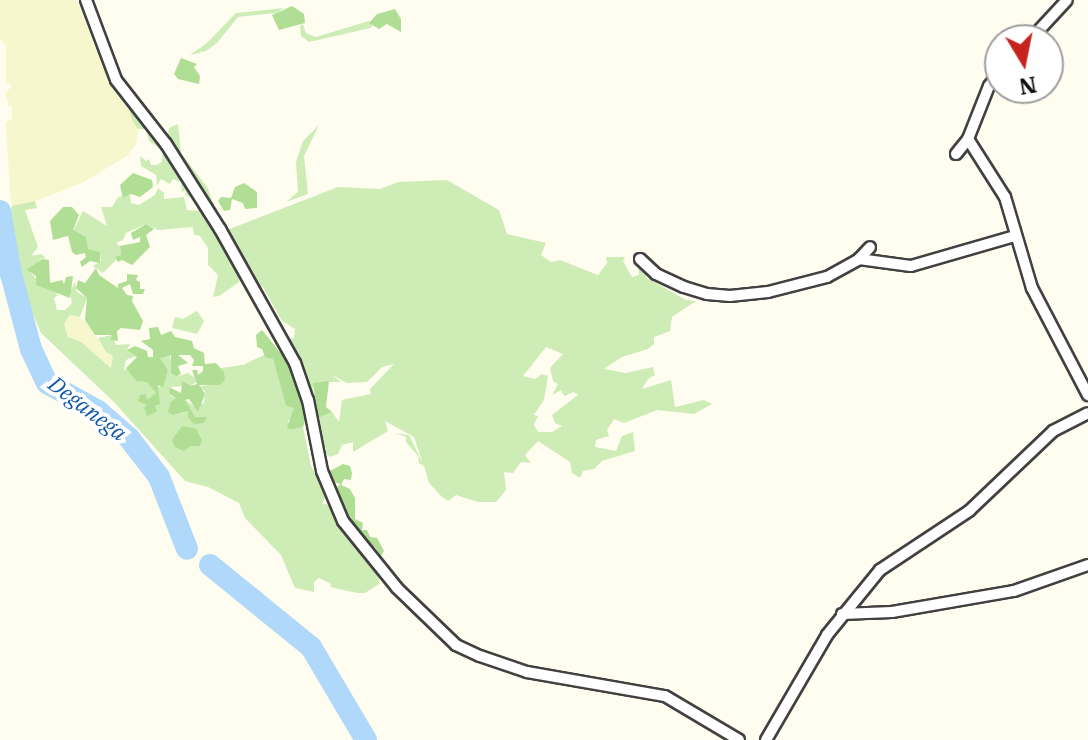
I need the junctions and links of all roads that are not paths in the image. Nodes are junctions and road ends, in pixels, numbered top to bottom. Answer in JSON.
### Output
{"nodes":[{"id":1,"x":86,"y":0,"type":"edge"},
{"id":2,"x":1067,"y":0,"type":"edge"},
{"id":3,"x":1045,"y":24,"type":"edge"},
{"id":4,"x":984,"y":99,"type":"edge"},
{"id":5,"x":968,"y":139,"type":"junction"},
{"id":6,"x":956,"y":154,"type":"dead end"},
{"id":7,"x":1015,"y":236,"type":"junction"},
{"id":8,"x":870,"y":247,"type":"dead end"},
{"id":9,"x":640,"y":259,"type":"dead end"},
{"id":10,"x":859,"y":259,"type":"junction"},
{"id":11,"x":1088,"y":395,"type":"edge"},
{"id":12,"x":1088,"y":413,"type":"edge"},
{"id":13,"x":1088,"y":565,"type":"edge"},
{"id":14,"x":842,"y":614,"type":"junction"},
{"id":15,"x":739,"y":740,"type":"edge"},
{"id":16,"x":766,"y":740,"type":"edge"}],
"edges":[{"from":1,"to":15,"type":"street"},
{"from":2,"to":3,"type":"street"},
{"from":4,"to":5,"type":"street"},
{"from":5,"to":6,"type":"street"},
{"from":5,"to":7,"type":"street"},
{"from":7,"to":10,"type":"street"},
{"from":7,"to":11,"type":"street"},
{"from":8,"to":10,"type":"street"},
{"from":9,"to":10,"type":"street"},
{"from":12,"to":14,"type":"street"},
{"from":13,"to":14,"type":"street"},
{"from":14,"to":16,"type":"street"}]}
